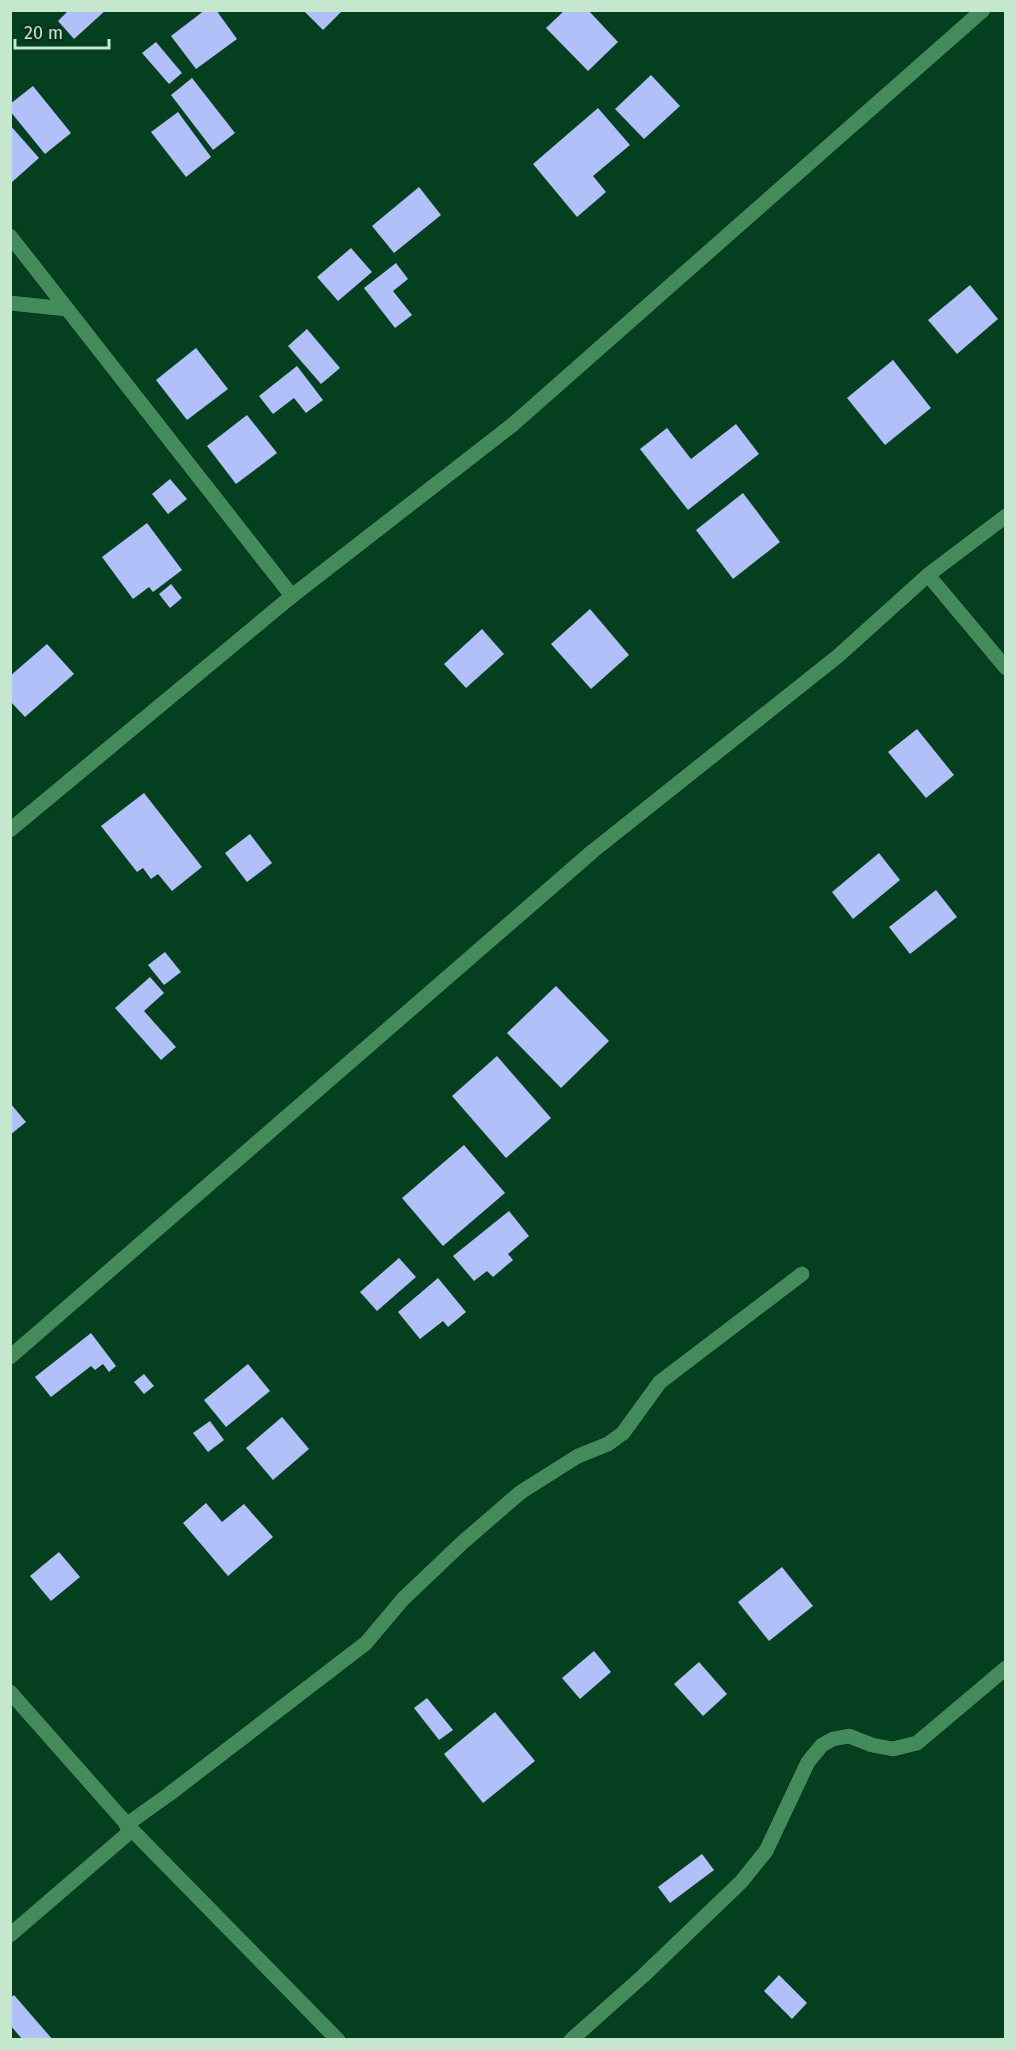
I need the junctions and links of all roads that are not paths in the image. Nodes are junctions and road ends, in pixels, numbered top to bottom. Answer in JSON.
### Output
{"nodes":[{"id":1,"x":983,"y":10,"type":"edge"},
{"id":2,"x":10,"y":236,"type":"edge"},
{"id":3,"x":10,"y":303,"type":"edge"},
{"id":4,"x":67,"y":309,"type":"junction"},
{"id":5,"x":1005,"y":516,"type":"edge"},
{"id":6,"x":928,"y":574,"type":"junction"},
{"id":7,"x":292,"y":596,"type":"junction"},
{"id":8,"x":1005,"y":668,"type":"edge"},
{"id":9,"x":10,"y":830,"type":"edge"},
{"id":10,"x":801,"y":1274,"type":"dead end"},
{"id":11,"x":10,"y":1357,"type":"edge"},
{"id":12,"x":1005,"y":1668,"type":"edge"},
{"id":13,"x":10,"y":1692,"type":"edge"},
{"id":14,"x":129,"y":1827,"type":"junction"},
{"id":15,"x":10,"y":1935,"type":"edge"},
{"id":16,"x":338,"y":2040,"type":"edge"},
{"id":17,"x":571,"y":2040,"type":"edge"}],
"edges":[{"from":1,"to":7,"type":"street"},
{"from":2,"to":4,"type":"street"},
{"from":3,"to":4,"type":"street"},
{"from":4,"to":7,"type":"street"},
{"from":5,"to":6,"type":"street"},
{"from":6,"to":8,"type":"street"},
{"from":6,"to":11,"type":"street"},
{"from":7,"to":9,"type":"street"},
{"from":10,"to":14,"type":"street"},
{"from":12,"to":17,"type":"street"},
{"from":13,"to":14,"type":"street"},
{"from":14,"to":15,"type":"street"},
{"from":14,"to":16,"type":"street"}]}
